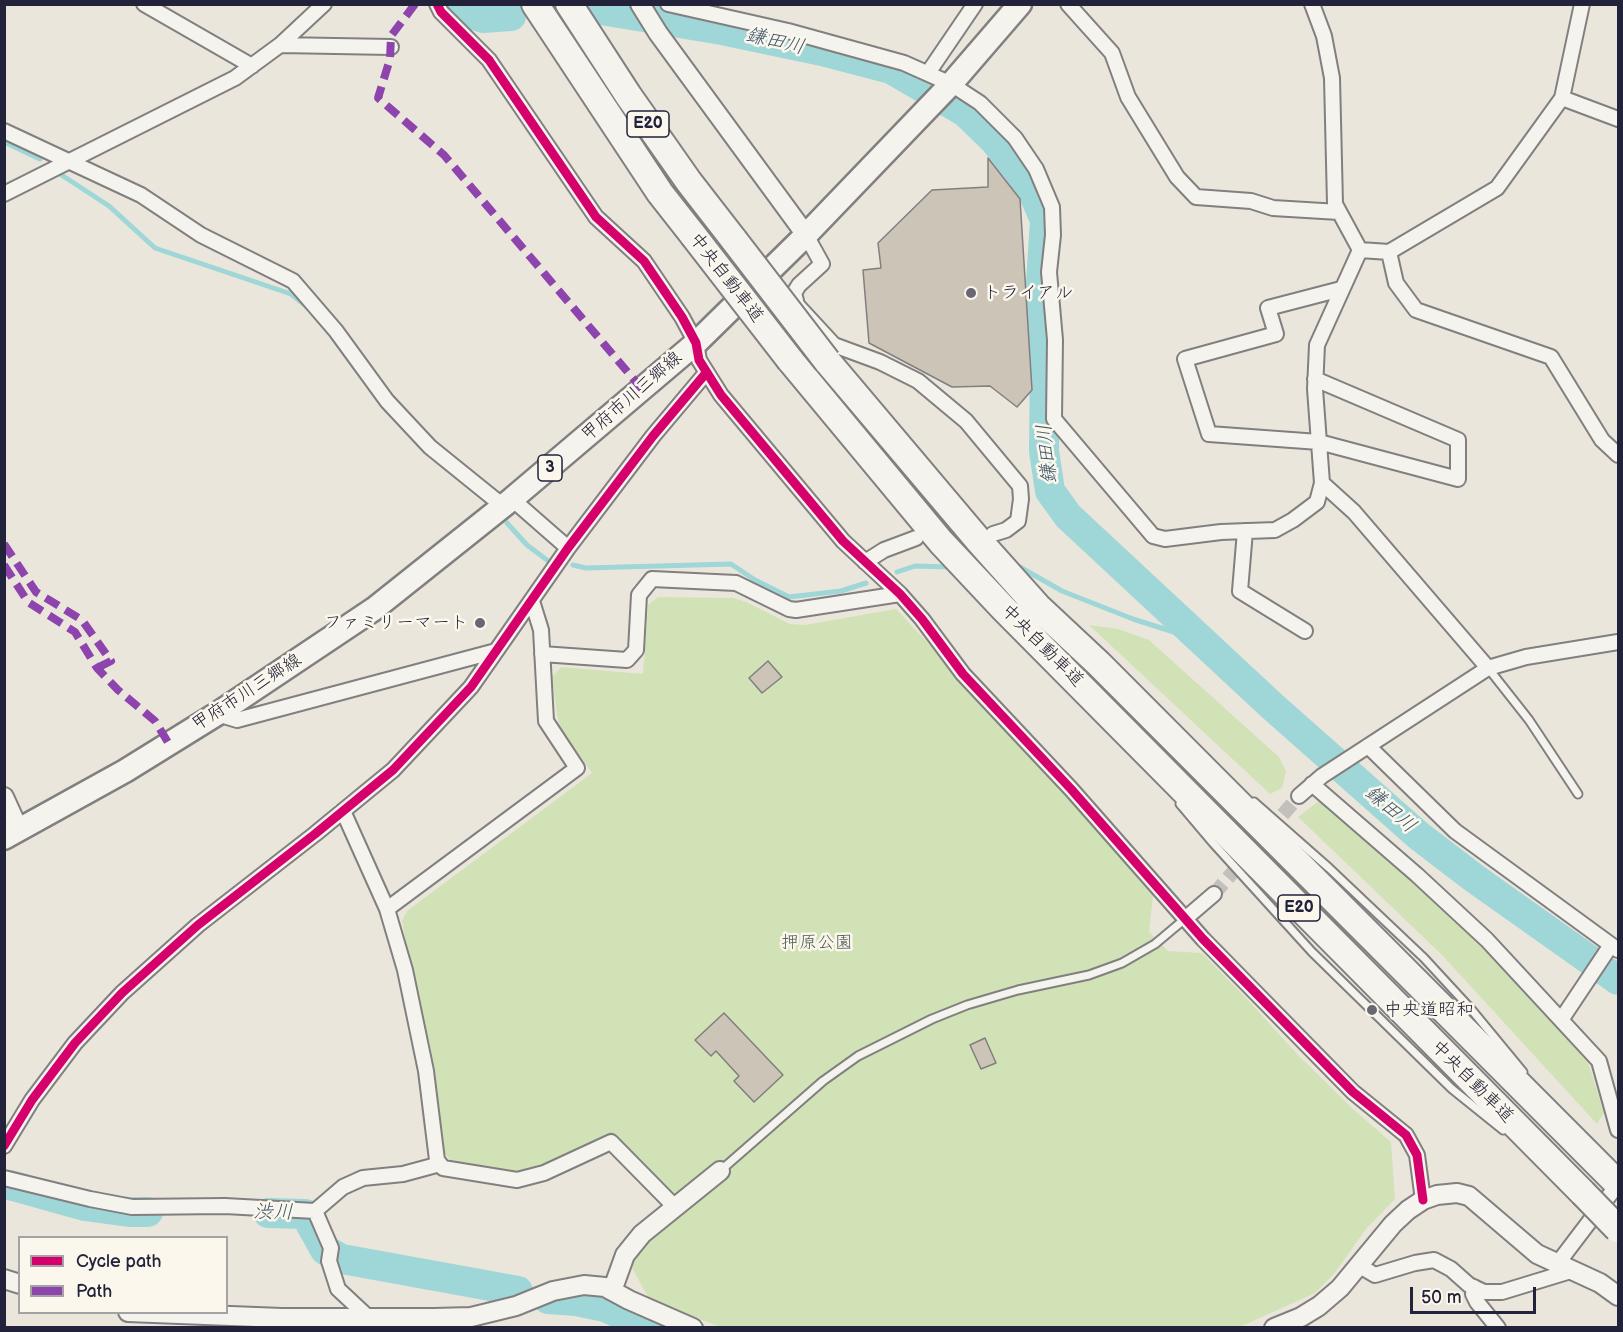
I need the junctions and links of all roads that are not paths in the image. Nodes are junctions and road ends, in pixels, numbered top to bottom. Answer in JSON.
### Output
{"nodes":[{"id":1,"x":144,"y":4,"type":"edge"},
{"id":2,"x":324,"y":4,"type":"edge"},
{"id":3,"x":437,"y":4,"type":"edge"},
{"id":4,"x":535,"y":4,"type":"edge"},
{"id":5,"x":569,"y":4,"type":"edge"},
{"id":6,"x":640,"y":4,"type":"edge"},
{"id":7,"x":668,"y":4,"type":"edge"},
{"id":8,"x":975,"y":4,"type":"edge"},
{"id":9,"x":1020,"y":4,"type":"edge"},
{"id":10,"x":1068,"y":4,"type":"edge"},
{"id":11,"x":1312,"y":4,"type":"edge"},
{"id":12,"x":1582,"y":4,"type":"edge"},
{"id":13,"x":280,"y":45,"type":"junction"},
{"id":14,"x":391,"y":47,"type":"dead end"},
{"id":15,"x":252,"y":66,"type":"junction"},
{"id":16,"x":928,"y":73,"type":"junction"},
{"id":17,"x":951,"y":84,"type":"junction"},
{"id":18,"x":1562,"y":98,"type":"junction"},
{"id":19,"x":1618,"y":119,"type":"edge"},
{"id":20,"x":4,"y":131,"type":"edge"},
{"id":21,"x":68,"y":161,"type":"junction"},
{"id":22,"x":4,"y":194,"type":"edge"},
{"id":23,"x":1339,"y":212,"type":"junction"},
{"id":24,"x":806,"y":235,"type":"junction"},
{"id":25,"x":1360,"y":250,"type":"junction"},
{"id":26,"x":1389,"y":252,"type":"junction"},
{"id":27,"x":1341,"y":289,"type":"junction"},
{"id":28,"x":696,"y":343,"type":"junction"},
{"id":29,"x":706,"y":373,"type":"junction"},
{"id":30,"x":1315,"y":379,"type":"junction"},
{"id":31,"x":1319,"y":442,"type":"junction"},
{"id":32,"x":1618,"y":455,"type":"edge"},
{"id":33,"x":1322,"y":483,"type":"junction"},
{"id":34,"x":508,"y":503,"type":"junction"},
{"id":35,"x":1245,"y":531,"type":"junction"},
{"id":36,"x":916,"y":538,"type":"dead end"},
{"id":37,"x":986,"y":538,"type":"junction"},
{"id":38,"x":568,"y":548,"type":"junction"},
{"id":39,"x":865,"y":562,"type":"junction"},
{"id":40,"x":900,"y":594,"type":"junction"},
{"id":41,"x":532,"y":601,"type":"junction"},
{"id":42,"x":1305,"y":631,"type":"dead end"},
{"id":43,"x":1618,"y":642,"type":"edge"},
{"id":44,"x":496,"y":651,"type":"junction"},
{"id":45,"x":542,"y":654,"type":"junction"},
{"id":46,"x":1099,"y":664,"type":"junction"},
{"id":47,"x":1488,"y":668,"type":"junction"},
{"id":48,"x":1080,"y":684,"type":"junction"},
{"id":49,"x":217,"y":714,"type":"junction"},
{"id":50,"x":1364,"y":749,"type":"junction"},
{"id":51,"x":1205,"y":758,"type":"dead end"},
{"id":52,"x":1154,"y":772,"type":"dead end"},
{"id":53,"x":1317,"y":780,"type":"junction"},
{"id":54,"x":1578,"y":794,"type":"dead end"},
{"id":55,"x":1299,"y":796,"type":"tunnel mouth"},
{"id":56,"x":1249,"y":798,"type":"dead end"},
{"id":57,"x":1176,"y":799,"type":"dead end"},
{"id":58,"x":343,"y":811,"type":"junction"},
{"id":59,"x":9,"y":817,"type":"edge"},
{"id":60,"x":1215,"y":894,"type":"tunnel mouth"},
{"id":61,"x":387,"y":909,"type":"junction"},
{"id":62,"x":1186,"y":918,"type":"junction"},
{"id":63,"x":1615,"y":947,"type":"edge"},
{"id":64,"x":1561,"y":1020,"type":"junction"},
{"id":65,"x":1530,"y":1080,"type":"dead end"},
{"id":66,"x":1544,"y":1098,"type":"dead end"},
{"id":67,"x":1618,"y":1130,"type":"edge"},
{"id":68,"x":1508,"y":1134,"type":"dead end"},
{"id":69,"x":4,"y":1146,"type":"edge"},
{"id":70,"x":1527,"y":1148,"type":"dead end"},
{"id":71,"x":440,"y":1164,"type":"junction"},
{"id":72,"x":720,"y":1171,"type":"joint"},
{"id":73,"x":4,"y":1178,"type":"edge"},
{"id":74,"x":1613,"y":1179,"type":"edge"},
{"id":75,"x":1583,"y":1193,"type":"junction"},
{"id":76,"x":1423,"y":1200,"type":"junction"},
{"id":77,"x":675,"y":1207,"type":"junction"},
{"id":78,"x":315,"y":1211,"type":"junction"},
{"id":79,"x":1618,"y":1229,"type":"edge"},
{"id":80,"x":1358,"y":1265,"type":"junction"},
{"id":81,"x":1566,"y":1266,"type":"junction"},
{"id":82,"x":1474,"y":1287,"type":"junction"},
{"id":83,"x":612,"y":1291,"type":"junction"},
{"id":84,"x":1618,"y":1296,"type":"edge"},
{"id":85,"x":179,"y":1314,"type":"edge"},
{"id":86,"x":368,"y":1317,"type":"junction"},
{"id":87,"x":434,"y":1323,"type":"edge"},
{"id":88,"x":693,"y":1328,"type":"edge"},
{"id":89,"x":1274,"y":1328,"type":"edge"},
{"id":90,"x":1498,"y":1328,"type":"edge"}],
"edges":[{"from":1,"to":15,"type":"street"},
{"from":2,"to":13,"type":"street"},
{"from":3,"to":28,"type":"street"},
{"from":4,"to":48,"type":"highway","name":"中央自動車道","number":"E20","bridge":true},
{"from":5,"to":37,"type":"highway","name":"中央自動車道","number":"E20","bridge":true},
{"from":6,"to":24,"type":"street"},
{"from":7,"to":16,"type":"street"},
{"from":8,"to":16,"type":"street"},
{"from":9,"to":17,"type":"main road","name":"甲府市川三郷線","number":"3"},
{"from":10,"to":23,"type":"street"},
{"from":11,"to":23,"type":"street"},
{"from":12,"to":18,"type":"street"},
{"from":13,"to":14,"type":"street"},
{"from":13,"to":15,"type":"street"},
{"from":15,"to":21,"type":"street"},
{"from":16,"to":17,"type":"street"},
{"from":17,"to":24,"type":"main road","name":"甲府市川三郷線","number":"3"},
{"from":17,"to":35,"type":"street"},
{"from":18,"to":19,"type":"street"},
{"from":18,"to":26,"type":"street"},
{"from":20,"to":21,"type":"street"},
{"from":21,"to":22,"type":"street"},
{"from":21,"to":34,"type":"street"},
{"from":23,"to":25,"type":"street"},
{"from":24,"to":28,"type":"main road","name":"甲府市川三郷線","number":"3"},
{"from":24,"to":37,"type":"street"},
{"from":25,"to":26,"type":"street"},
{"from":25,"to":27,"type":"street"},
{"from":26,"to":32,"type":"street"},
{"from":27,"to":30,"type":"street"},
{"from":27,"to":31,"type":"street"},
{"from":28,"to":29,"type":"street"},
{"from":28,"to":34,"type":"main road","name":"甲府市川三郷線","number":"3"},
{"from":29,"to":38,"type":"street"},
{"from":29,"to":39,"type":"street"},
{"from":30,"to":31,"type":"street"},
{"from":30,"to":31,"type":"street"},
{"from":31,"to":33,"type":"street"},
{"from":33,"to":35,"type":"street"},
{"from":33,"to":47,"type":"street"},
{"from":34,"to":38,"type":"street"},
{"from":34,"to":49,"type":"main road","name":"甲府市川三郷線","number":"3"},
{"from":35,"to":42,"type":"street"},
{"from":36,"to":39,"type":"street"},
{"from":37,"to":46,"type":"highway","name":"中央自動車道","number":"E20"},
{"from":38,"to":41,"type":"street"},
{"from":39,"to":40,"type":"street"},
{"from":40,"to":45,"type":"street"},
{"from":40,"to":62,"type":"street"},
{"from":41,"to":44,"type":"street"},
{"from":41,"to":45,"type":"street"},
{"from":43,"to":47,"type":"street"},
{"from":44,"to":49,"type":"street"},
{"from":44,"to":58,"type":"street"},
{"from":45,"to":61,"type":"street"},
{"from":46,"to":51,"type":"lane"},
{"from":46,"to":74,"type":"highway","name":"中央自動車道","number":"E20"},
{"from":47,"to":50,"type":"street"},
{"from":47,"to":54,"type":"lane"},
{"from":48,"to":52,"type":"lane"},
{"from":48,"to":75,"type":"highway","name":"中央自動車道","number":"E20"},
{"from":49,"to":59,"type":"main road","name":"甲府市川三郷線","number":"3"},
{"from":50,"to":53,"type":"street"},
{"from":50,"to":63,"type":"street"},
{"from":53,"to":55,"type":"street"},
{"from":53,"to":64,"type":"street"},
{"from":56,"to":65,"type":"lane"},
{"from":57,"to":68,"type":"lane"},
{"from":58,"to":61,"type":"street"},
{"from":58,"to":69,"type":"street"},
{"from":60,"to":62,"type":"street"},
{"from":61,"to":71,"type":"street"},
{"from":62,"to":72,"type":"lane"},
{"from":62,"to":76,"type":"street"},
{"from":63,"to":64,"type":"street"},
{"from":64,"to":67,"type":"street"},
{"from":66,"to":74,"type":"lane"},
{"from":70,"to":75,"type":"lane"},
{"from":71,"to":77,"type":"street"},
{"from":71,"to":78,"type":"street"},
{"from":72,"to":77,"type":"street"},
{"from":73,"to":78,"type":"street"},
{"from":74,"to":81,"type":"street"},
{"from":75,"to":79,"type":"highway","name":"中央自動車道","number":"E20","bridge":true},
{"from":76,"to":80,"type":"street"},
{"from":76,"to":81,"type":"street"},
{"from":77,"to":83,"type":"street"},
{"from":78,"to":86,"type":"street"},
{"from":80,"to":82,"type":"street"},
{"from":80,"to":89,"type":"street"},
{"from":81,"to":82,"type":"street"},
{"from":81,"to":84,"type":"street"},
{"from":82,"to":90,"type":"street"},
{"from":83,"to":87,"type":"street"},
{"from":83,"to":88,"type":"street"},
{"from":85,"to":86,"type":"street"},
{"from":86,"to":87,"type":"street"}]}
